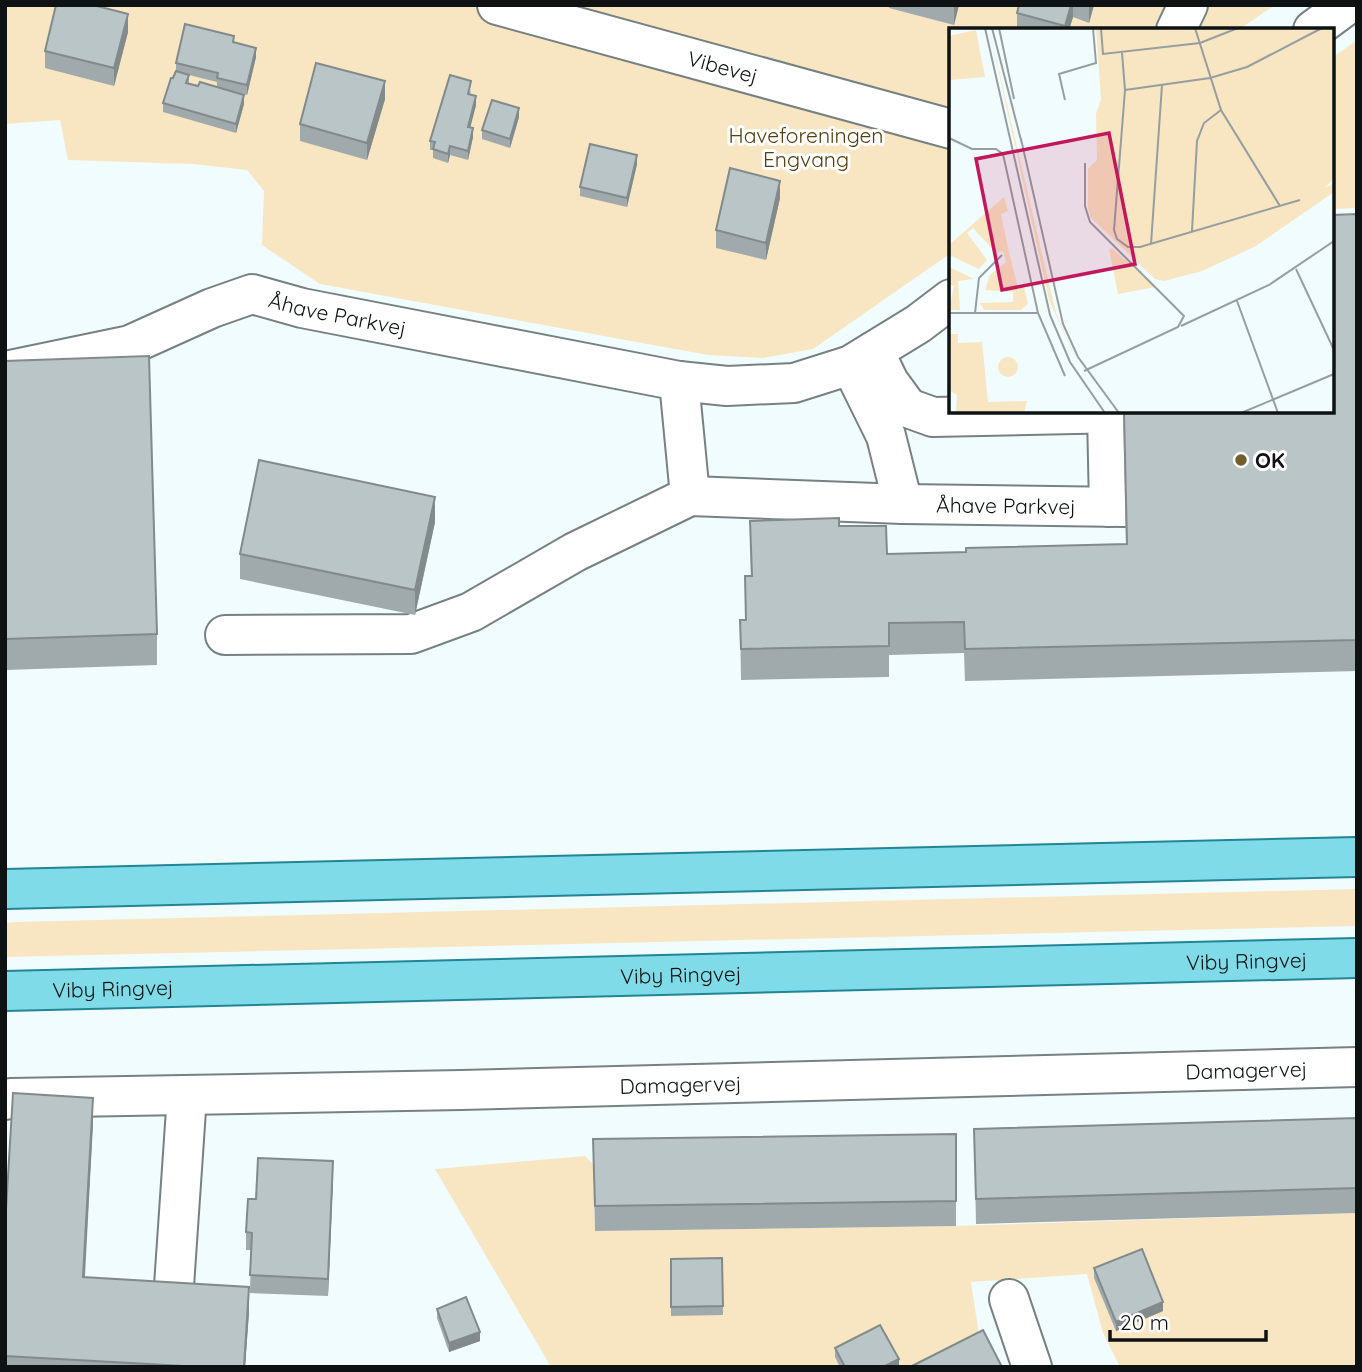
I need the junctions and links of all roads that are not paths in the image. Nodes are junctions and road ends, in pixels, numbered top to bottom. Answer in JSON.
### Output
{"nodes":[{"id":1,"x":497,"y":5,"type":"edge"},
{"id":2,"x":1188,"y":5,"type":"edge"},
{"id":3,"x":1348,"y":5,"type":"edge"},
{"id":4,"x":1177,"y":28,"type":"edge"},
{"id":5,"x":1316,"y":28,"type":"edge"},
{"id":6,"x":949,"y":128,"type":"edge"},
{"id":7,"x":949,"y":301,"type":"edge"},
{"id":8,"x":863,"y":358,"type":"junction"},
{"id":9,"x":5,"y":371,"type":"edge"},
{"id":10,"x":679,"y":381,"type":"junction"},
{"id":11,"x":1115,"y":413,"type":"edge"},
{"id":12,"x":691,"y":496,"type":"junction"},
{"id":13,"x":904,"y":504,"type":"junction"},
{"id":14,"x":225,"y":635,"type":"dead end"},
{"id":15,"x":1357,"y":857,"type":"edge"},
{"id":16,"x":5,"y":889,"type":"edge"},
{"id":17,"x":1357,"y":958,"type":"edge"},
{"id":18,"x":5,"y":991,"type":"edge"},
{"id":19,"x":1357,"y":1067,"type":"edge"},
{"id":20,"x":187,"y":1095,"type":"junction"},
{"id":21,"x":5,"y":1100,"type":"edge"},
{"id":22,"x":174,"y":1286,"type":"edge"},
{"id":23,"x":1009,"y":1299,"type":"dead end"},
{"id":24,"x":1032,"y":1367,"type":"edge"}],
"edges":[{"from":1,"to":6,"type":"street","name":"Vibevej"},
{"from":2,"to":4,"type":"street"},
{"from":3,"to":5,"type":"street"},
{"from":7,"to":8,"type":"street","name":"Åhave Parkvej"},
{"from":8,"to":10,"type":"street","name":"Åhave Parkvej"},
{"from":8,"to":11,"type":"street","name":"Åhave Parkvej"},
{"from":8,"to":13,"type":"street"},
{"from":9,"to":10,"type":"street","name":"Åhave Parkvej"},
{"from":10,"to":12,"type":"street"},
{"from":11,"to":13,"type":"street","name":"Åhave Parkvej"},
{"from":12,"to":13,"type":"street","name":"Åhave Parkvej"},
{"from":12,"to":14,"type":"street","name":"Åhave Parkvej"},
{"from":15,"to":16,"type":"main road"},
{"from":17,"to":18,"type":"main road","name":"Viby Ringvej"},
{"from":19,"to":20,"type":"street","name":"Damagervej"},
{"from":20,"to":21,"type":"street","name":"Damagervej"},
{"from":20,"to":22,"type":"street"},
{"from":23,"to":24,"type":"street"}]}
